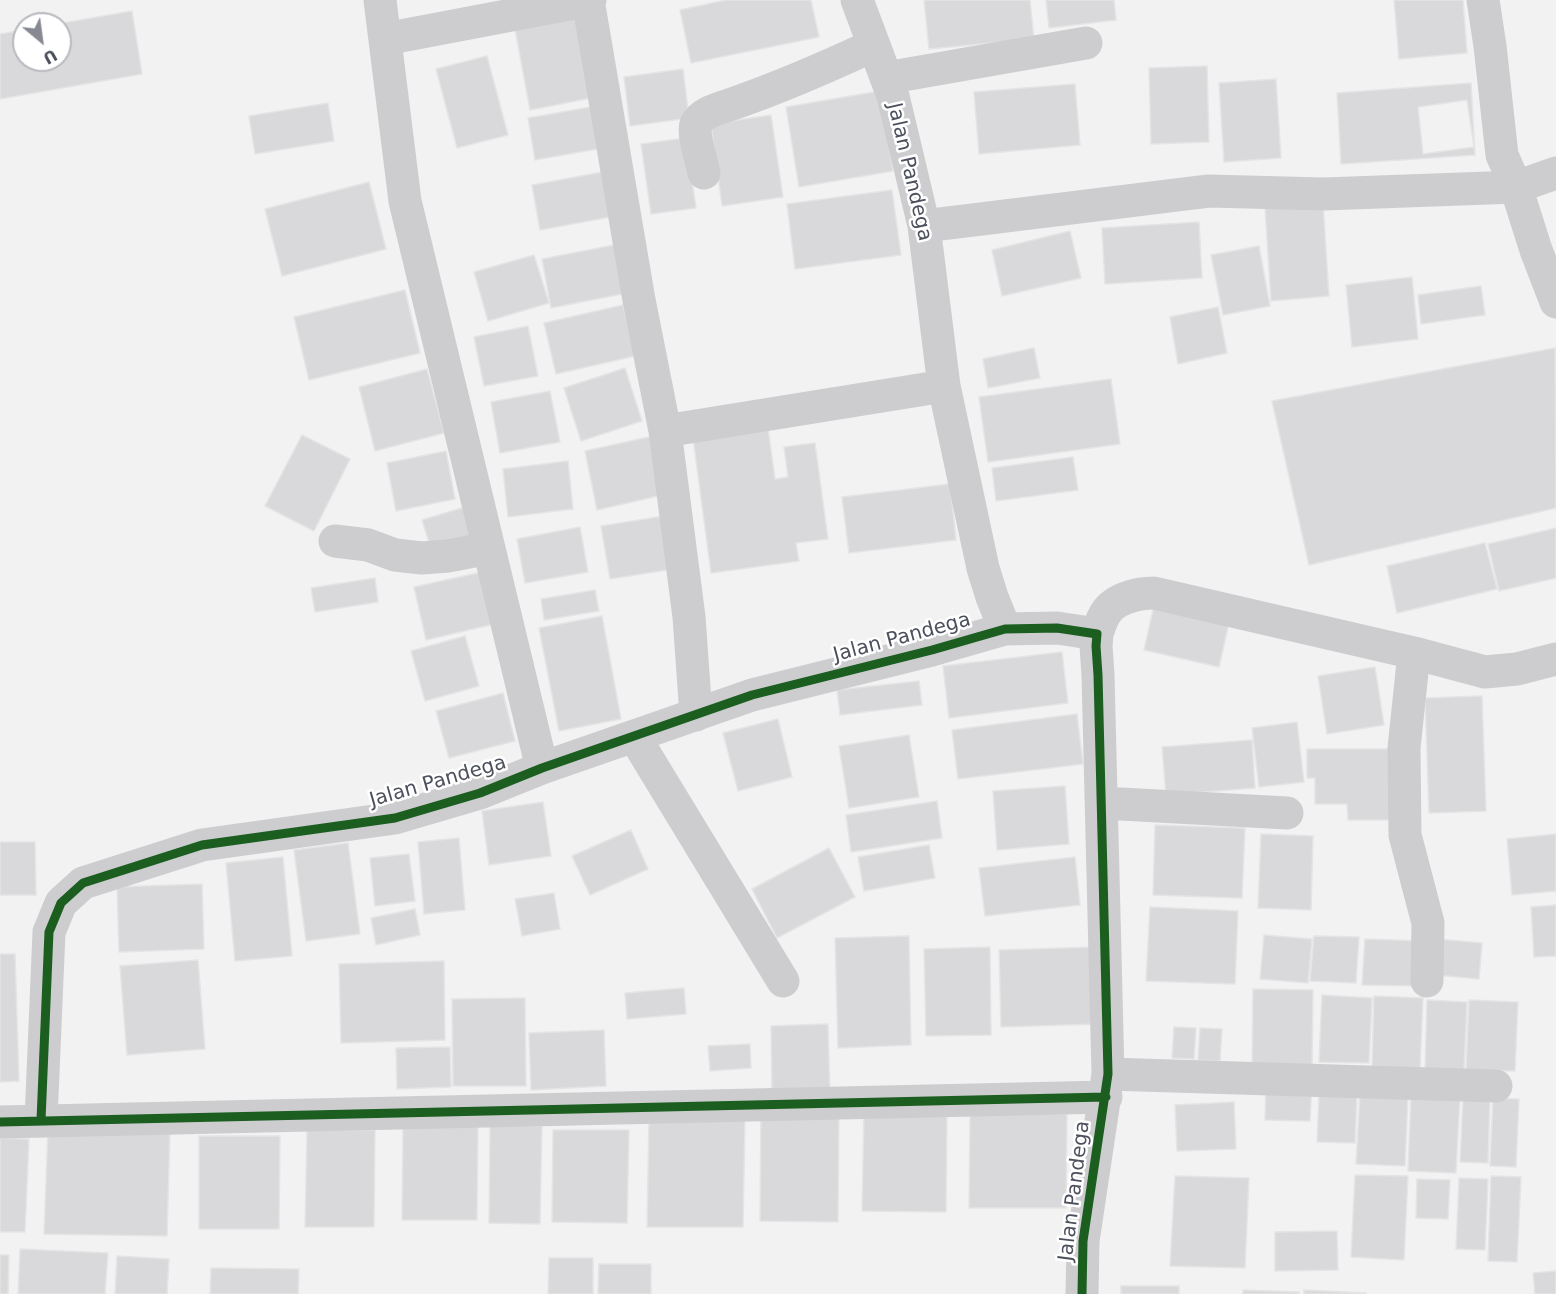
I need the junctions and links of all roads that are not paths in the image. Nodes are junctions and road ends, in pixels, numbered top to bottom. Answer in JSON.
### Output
{"nodes":[{"id":1,"x":380,"y":0,"type":"edge"},
{"id":2,"x":589,"y":0,"type":"edge"},
{"id":3,"x":857,"y":0,"type":"edge"},
{"id":4,"x":1483,"y":0,"type":"edge"},
{"id":5,"x":385,"y":39,"type":"junction"},
{"id":6,"x":1086,"y":43,"type":"dead end"},
{"id":7,"x":874,"y":45,"type":"junction"},
{"id":8,"x":886,"y":78,"type":"junction"},
{"id":9,"x":704,"y":173,"type":"dead end"},
{"id":10,"x":1556,"y":173,"type":"edge"},
{"id":11,"x":1516,"y":187,"type":"junction"},
{"id":12,"x":924,"y":226,"type":"junction"},
{"id":13,"x":1556,"y":302,"type":"edge"},
{"id":14,"x":944,"y":386,"type":"junction"},
{"id":15,"x":665,"y":431,"type":"junction"},
{"id":16,"x":335,"y":541,"type":"dead end"},
{"id":17,"x":489,"y":548,"type":"junction"},
{"id":18,"x":1005,"y":628,"type":"junction"},
{"id":19,"x":1097,"y":634,"type":"junction"},
{"id":20,"x":1414,"y":652,"type":"junction"},
{"id":21,"x":1556,"y":659,"type":"edge"},
{"id":22,"x":696,"y":715,"type":"junction"},
{"id":23,"x":634,"y":736,"type":"junction"},
{"id":24,"x":542,"y":768,"type":"junction"},
{"id":25,"x":1102,"y":803,"type":"junction"},
{"id":26,"x":1287,"y":813,"type":"dead end"},
{"id":27,"x":783,"y":981,"type":"dead end"},
{"id":28,"x":1427,"y":981,"type":"dead end"},
{"id":29,"x":1107,"y":1085,"type":"junction"},
{"id":30,"x":1496,"y":1086,"type":"dead end"},
{"id":31,"x":41,"y":1120,"type":"junction"},
{"id":32,"x":0,"y":1122,"type":"edge"},
{"id":33,"x":1082,"y":1294,"type":"edge"}],
"edges":[{"from":1,"to":5,"type":"street"},
{"from":2,"to":5,"type":"street"},
{"from":2,"to":15,"type":"street"},
{"from":3,"to":7,"type":"street","name":"Jalan Pandega"},
{"from":4,"to":11,"type":"street"},
{"from":5,"to":17,"type":"street"},
{"from":6,"to":8,"type":"street"},
{"from":7,"to":8,"type":"street","name":"Jalan Pandega"},
{"from":7,"to":9,"type":"street"},
{"from":8,"to":12,"type":"street","name":"Jalan Pandega"},
{"from":10,"to":11,"type":"street"},
{"from":11,"to":12,"type":"street"},
{"from":11,"to":13,"type":"street"},
{"from":12,"to":14,"type":"street","name":"Jalan Pandega"},
{"from":14,"to":15,"type":"street"},
{"from":14,"to":18,"type":"street","name":"Jalan Pandega"},
{"from":15,"to":22,"type":"street"},
{"from":16,"to":17,"type":"street"},
{"from":17,"to":24,"type":"street"},
{"from":18,"to":19,"type":"street","name":"Jalan Pandega"},
{"from":18,"to":22,"type":"street","name":"Jalan Pandega"},
{"from":19,"to":20,"type":"street"},
{"from":19,"to":25,"type":"street","name":"Jalan Pandega"},
{"from":20,"to":21,"type":"street"},
{"from":20,"to":28,"type":"street"},
{"from":22,"to":23,"type":"street","name":"Jalan Pandega"},
{"from":23,"to":24,"type":"street","name":"Jalan Pandega"},
{"from":23,"to":27,"type":"street"},
{"from":24,"to":31,"type":"street","name":"Jalan Pandega"},
{"from":25,"to":26,"type":"street"},
{"from":25,"to":29,"type":"street","name":"Jalan Pandega"},
{"from":29,"to":30,"type":"street"},
{"from":29,"to":31,"type":"street"},
{"from":29,"to":33,"type":"street","name":"Jalan Pandega"},
{"from":31,"to":32,"type":"street"}]}
